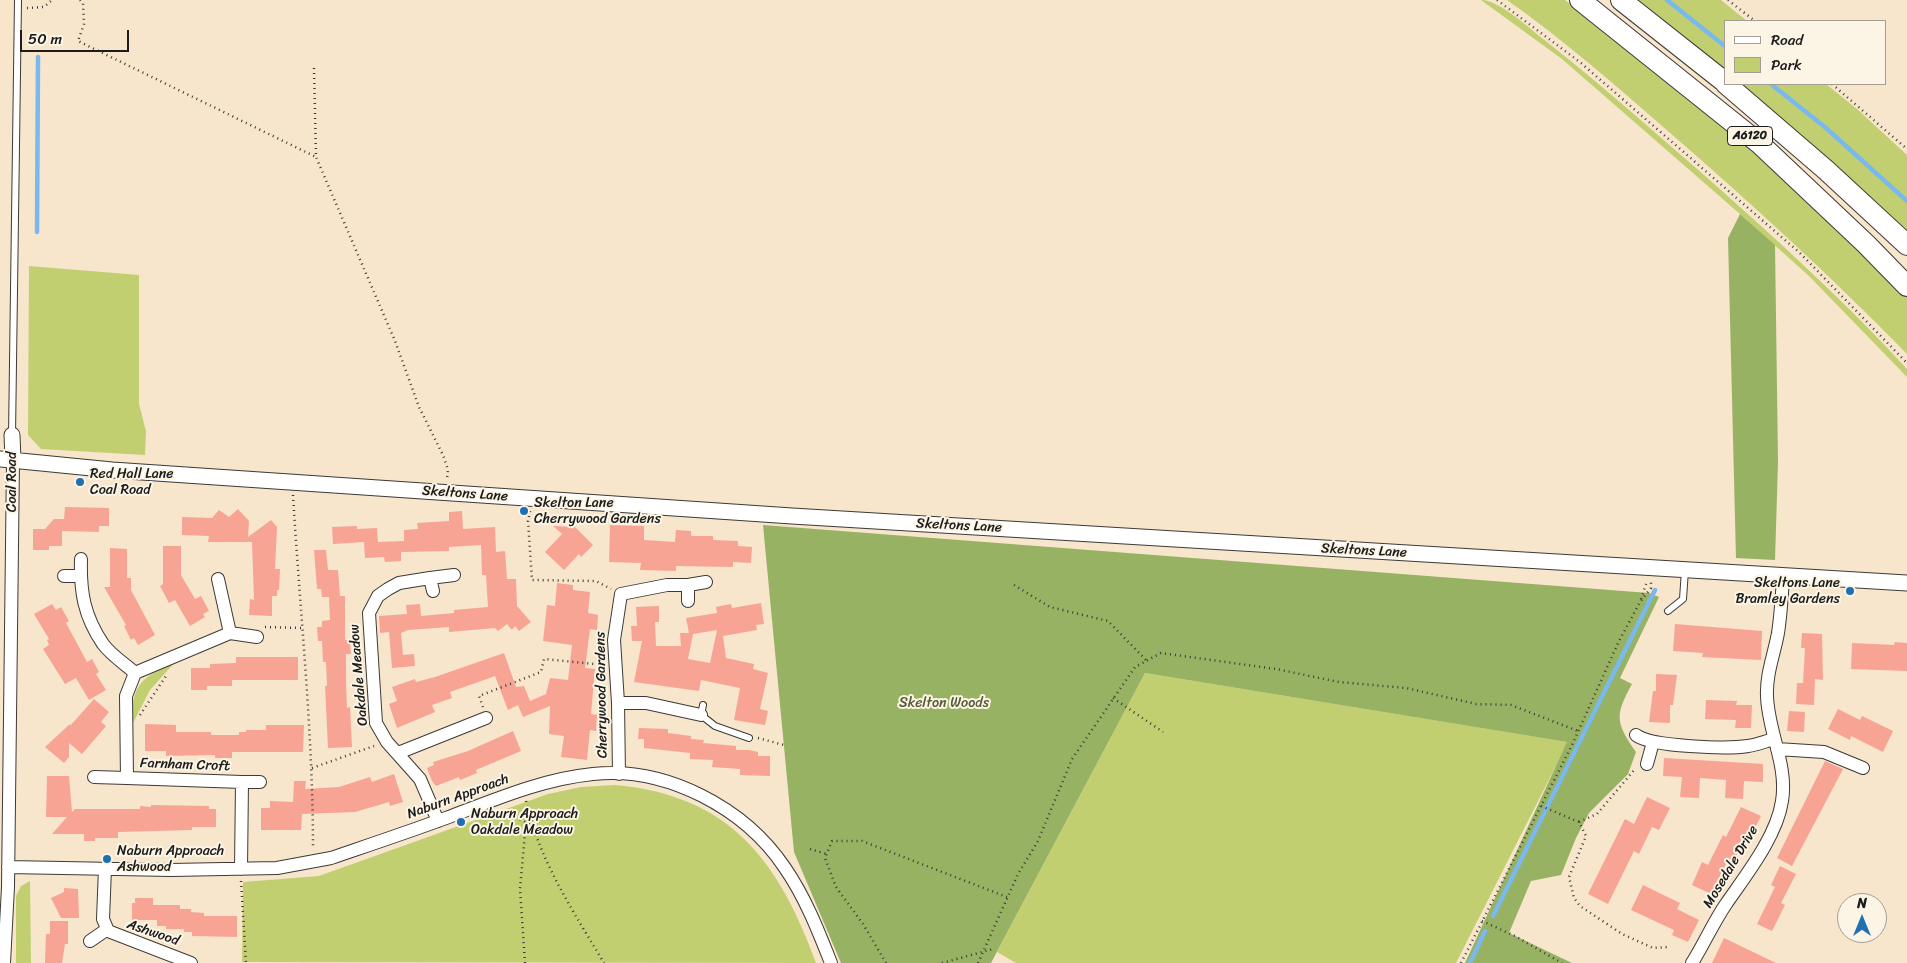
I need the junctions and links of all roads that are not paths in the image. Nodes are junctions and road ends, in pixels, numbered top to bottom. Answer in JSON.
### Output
{"nodes":[{"id":1,"x":18,"y":0,"type":"edge"},
{"id":2,"x":1580,"y":0,"type":"edge"},
{"id":3,"x":1621,"y":0,"type":"edge"},
{"id":4,"x":1724,"y":82,"type":"edge"},
{"id":5,"x":1727,"y":85,"type":"edge"},
{"id":6,"x":1907,"y":245,"type":"edge"},
{"id":7,"x":1907,"y":286,"type":"edge"},
{"id":8,"x":12,"y":435,"type":"joint"},
{"id":9,"x":6,"y":459,"type":"edge"},
{"id":10,"x":81,"y":560,"type":"dead end"},
{"id":11,"x":1685,"y":570,"type":"junction"},
{"id":12,"x":454,"y":575,"type":"dead end"},
{"id":13,"x":64,"y":576,"type":"dead end"},
{"id":14,"x":81,"y":576,"type":"junction"},
{"id":15,"x":1783,"y":576,"type":"junction"},
{"id":16,"x":218,"y":579,"type":"dead end"},
{"id":17,"x":706,"y":582,"type":"dead end"},
{"id":18,"x":1907,"y":583,"type":"edge"},
{"id":19,"x":688,"y":585,"type":"junction"},
{"id":20,"x":688,"y":601,"type":"dead end"},
{"id":21,"x":1668,"y":611,"type":"dead end"},
{"id":22,"x":230,"y":634,"type":"junction"},
{"id":23,"x":257,"y":637,"type":"dead end"},
{"id":24,"x":135,"y":673,"type":"junction"},
{"id":25,"x":618,"y":703,"type":"junction"},
{"id":26,"x":702,"y":710,"type":"joint"},
{"id":27,"x":486,"y":718,"type":"road end"},
{"id":28,"x":1636,"y":735,"type":"dead end"},
{"id":29,"x":750,"y":738,"type":"road end"},
{"id":30,"x":1653,"y":742,"type":"junction"},
{"id":31,"x":1776,"y":744,"type":"junction"},
{"id":32,"x":398,"y":753,"type":"junction"},
{"id":33,"x":1648,"y":764,"type":"road end"},
{"id":34,"x":1863,"y":768,"type":"dead end"},
{"id":35,"x":619,"y":774,"type":"junction"},
{"id":36,"x":94,"y":777,"type":"dead end"},
{"id":37,"x":127,"y":778,"type":"junction"},
{"id":38,"x":242,"y":782,"type":"junction"},
{"id":39,"x":260,"y":782,"type":"dead end"},
{"id":40,"x":438,"y":821,"type":"junction"},
{"id":41,"x":8,"y":867,"type":"junction"},
{"id":42,"x":105,"y":868,"type":"junction"},
{"id":43,"x":241,"y":869,"type":"junction"},
{"id":44,"x":106,"y":930,"type":"junction"},
{"id":45,"x":90,"y":941,"type":"dead end"},
{"id":46,"x":4,"y":963,"type":"edge"},
{"id":47,"x":191,"y":963,"type":"edge"},
{"id":48,"x":831,"y":963,"type":"edge"},
{"id":49,"x":1692,"y":963,"type":"edge"}],
"edges":[{"from":1,"to":8,"type":"lane","name":"Coal Road"},
{"from":2,"to":7,"type":"highway","number":"A6120"},
{"from":3,"to":4,"type":"highway","number":"A6120"},
{"from":5,"to":6,"type":"highway","number":"A6120"},
{"from":8,"to":9,"type":"street","name":"Coal Road"},
{"from":9,"to":11,"type":"street","name":"Skeltons Lane"},
{"from":9,"to":41,"type":"street","name":"Coal Road"},
{"from":10,"to":14,"type":"street"},
{"from":11,"to":15,"type":"street","name":"Skeltons Lane"},
{"from":11,"to":21,"type":"lane"},
{"from":12,"to":32,"type":"street","name":"Oakdale Meadow"},
{"from":13,"to":14,"type":"street"},
{"from":14,"to":24,"type":"street"},
{"from":15,"to":18,"type":"street","name":"Skeltons Lane"},
{"from":15,"to":31,"type":"street","name":"Mosedale Drive"},
{"from":16,"to":22,"type":"street"},
{"from":17,"to":19,"type":"street"},
{"from":19,"to":20,"type":"street"},
{"from":19,"to":25,"type":"street","name":"Cherrywood Gardens"},
{"from":22,"to":23,"type":"street"},
{"from":22,"to":24,"type":"street"},
{"from":24,"to":37,"type":"street","name":"Farnham Croft"},
{"from":25,"to":26,"type":"street"},
{"from":25,"to":35,"type":"street","name":"Cherrywood Gardens"},
{"from":26,"to":29,"type":"lane"},
{"from":27,"to":32,"type":"street"},
{"from":28,"to":30,"type":"street"},
{"from":30,"to":31,"type":"street"},
{"from":30,"to":33,"type":"street"},
{"from":31,"to":34,"type":"street"},
{"from":31,"to":49,"type":"street","name":"Mosedale Drive"},
{"from":32,"to":40,"type":"street","name":"Oakdale Meadow"},
{"from":35,"to":40,"type":"street","name":"Naburn Approach"},
{"from":35,"to":48,"type":"street","name":"Naburn Approach"},
{"from":36,"to":37,"type":"street","name":"Farnham Croft"},
{"from":37,"to":38,"type":"street","name":"Farnham Croft"},
{"from":38,"to":39,"type":"street","name":"Farnham Croft"},
{"from":38,"to":43,"type":"street","name":"Farnham Croft"},
{"from":40,"to":43,"type":"street","name":"Naburn Approach"},
{"from":41,"to":42,"type":"street","name":"Naburn Approach"},
{"from":41,"to":46,"type":"street","name":"Coal Road"},
{"from":42,"to":43,"type":"street","name":"Naburn Approach"},
{"from":42,"to":44,"type":"street","name":"Ashwood"},
{"from":44,"to":45,"type":"street","name":"Ashwood"},
{"from":44,"to":47,"type":"street","name":"Ashwood"}]}
